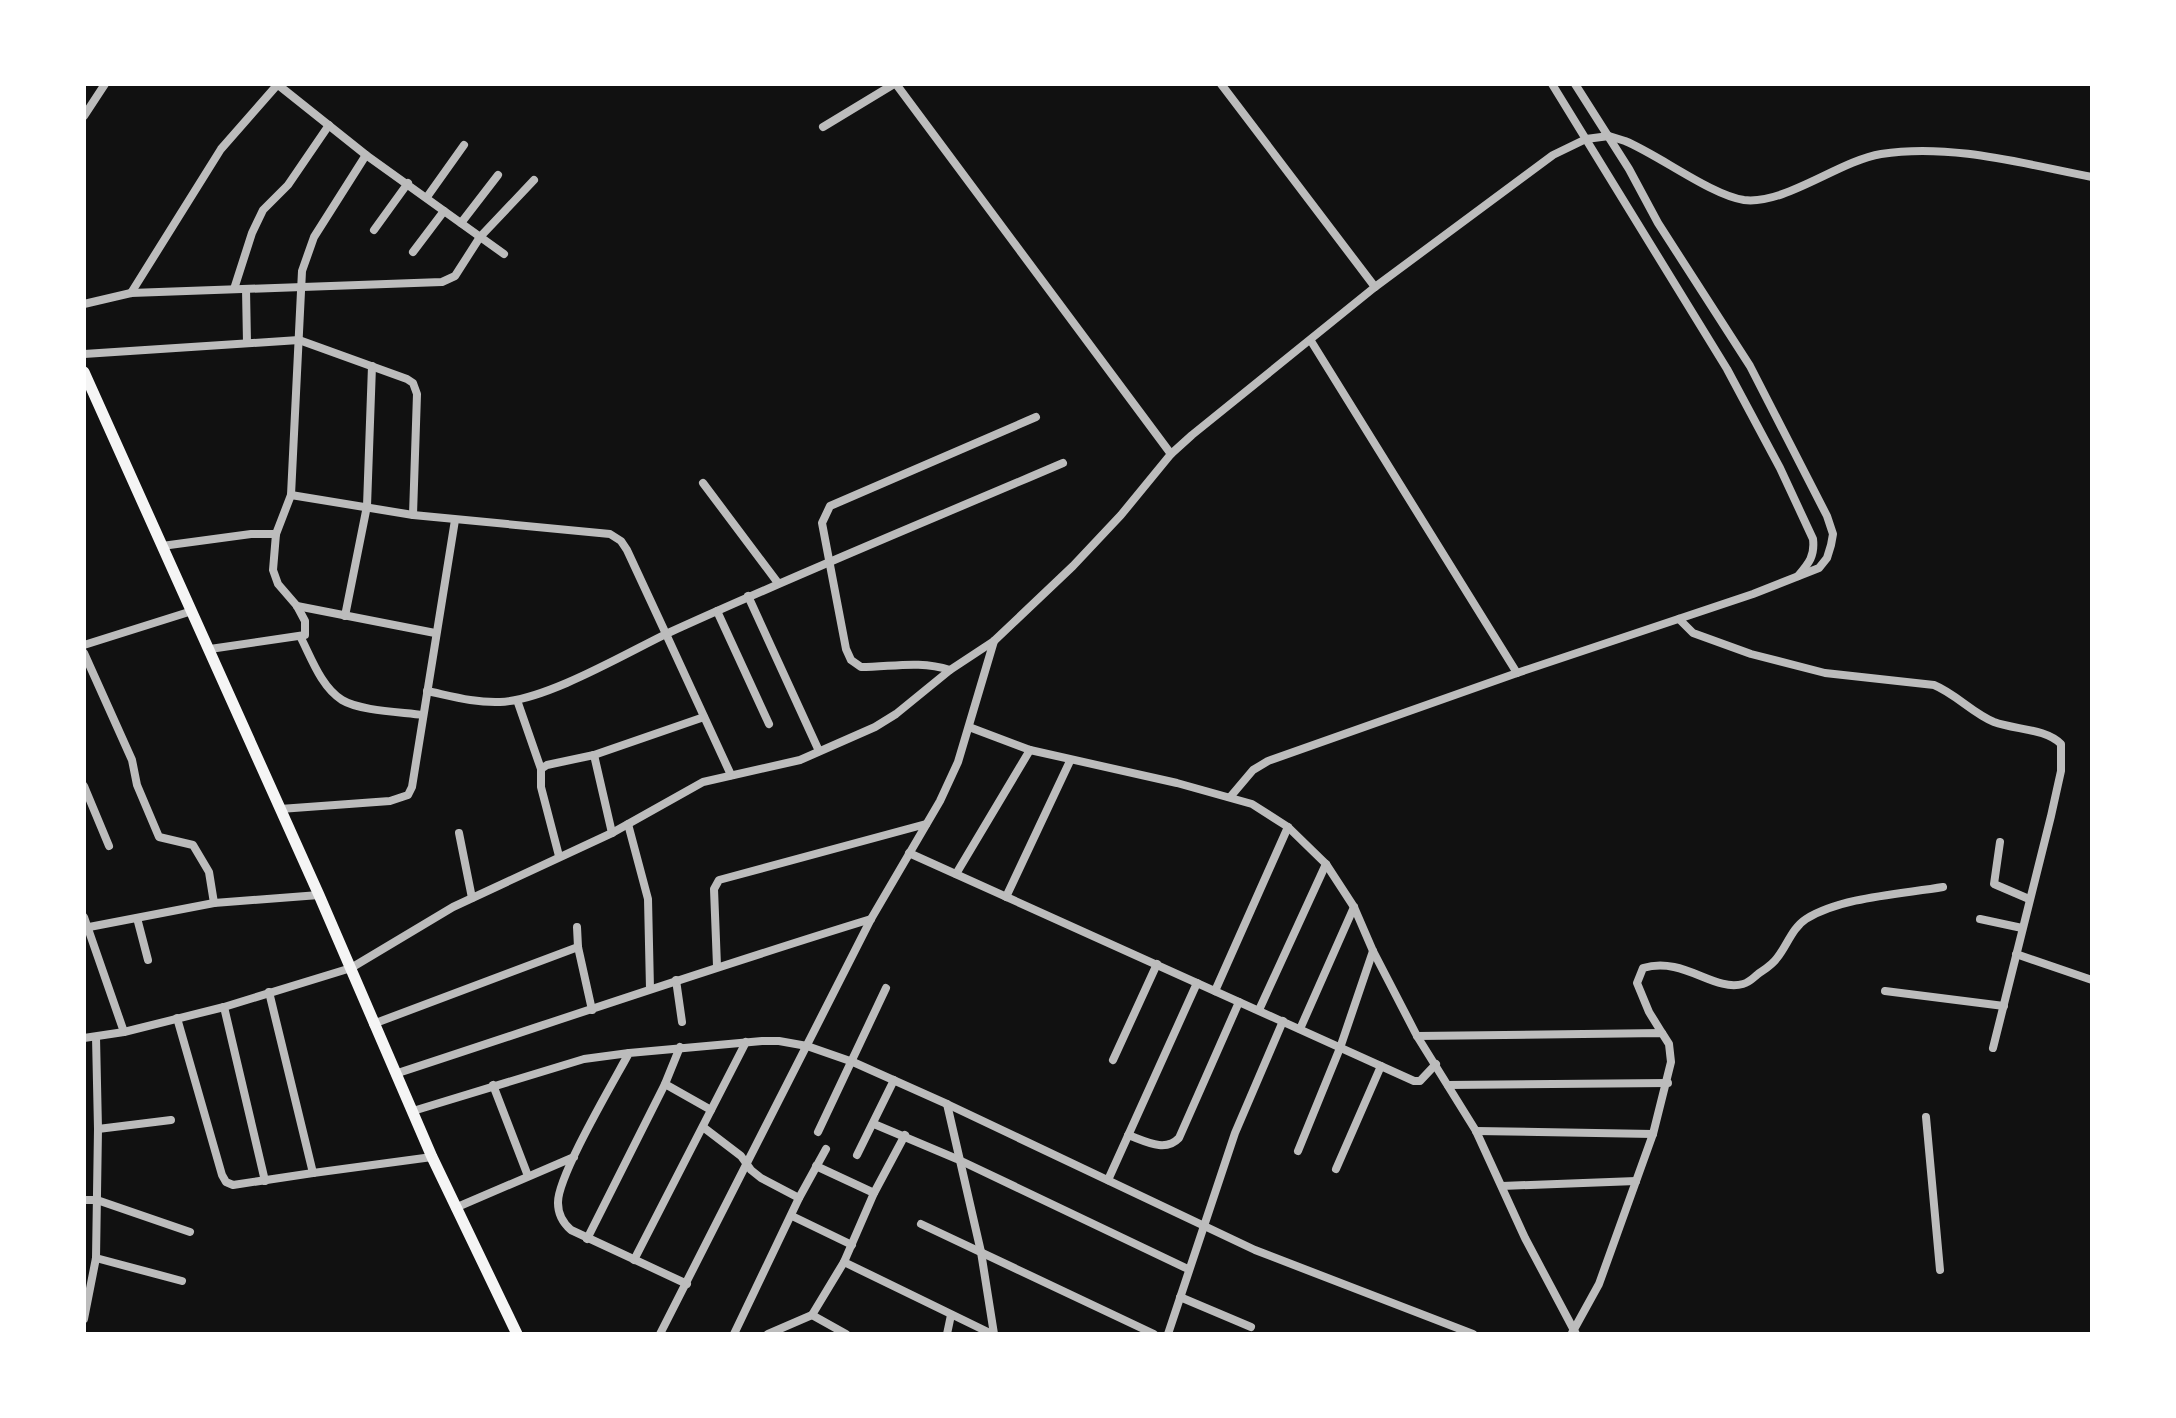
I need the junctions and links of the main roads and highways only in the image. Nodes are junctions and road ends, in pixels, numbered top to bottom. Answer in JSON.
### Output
{"nodes":[{"id":1,"x":84,"y":372,"type":"edge"},
{"id":2,"x":517,"y":1334,"type":"edge"}],
"edges":[{"from":1,"to":2,"type":"main road"}]}
